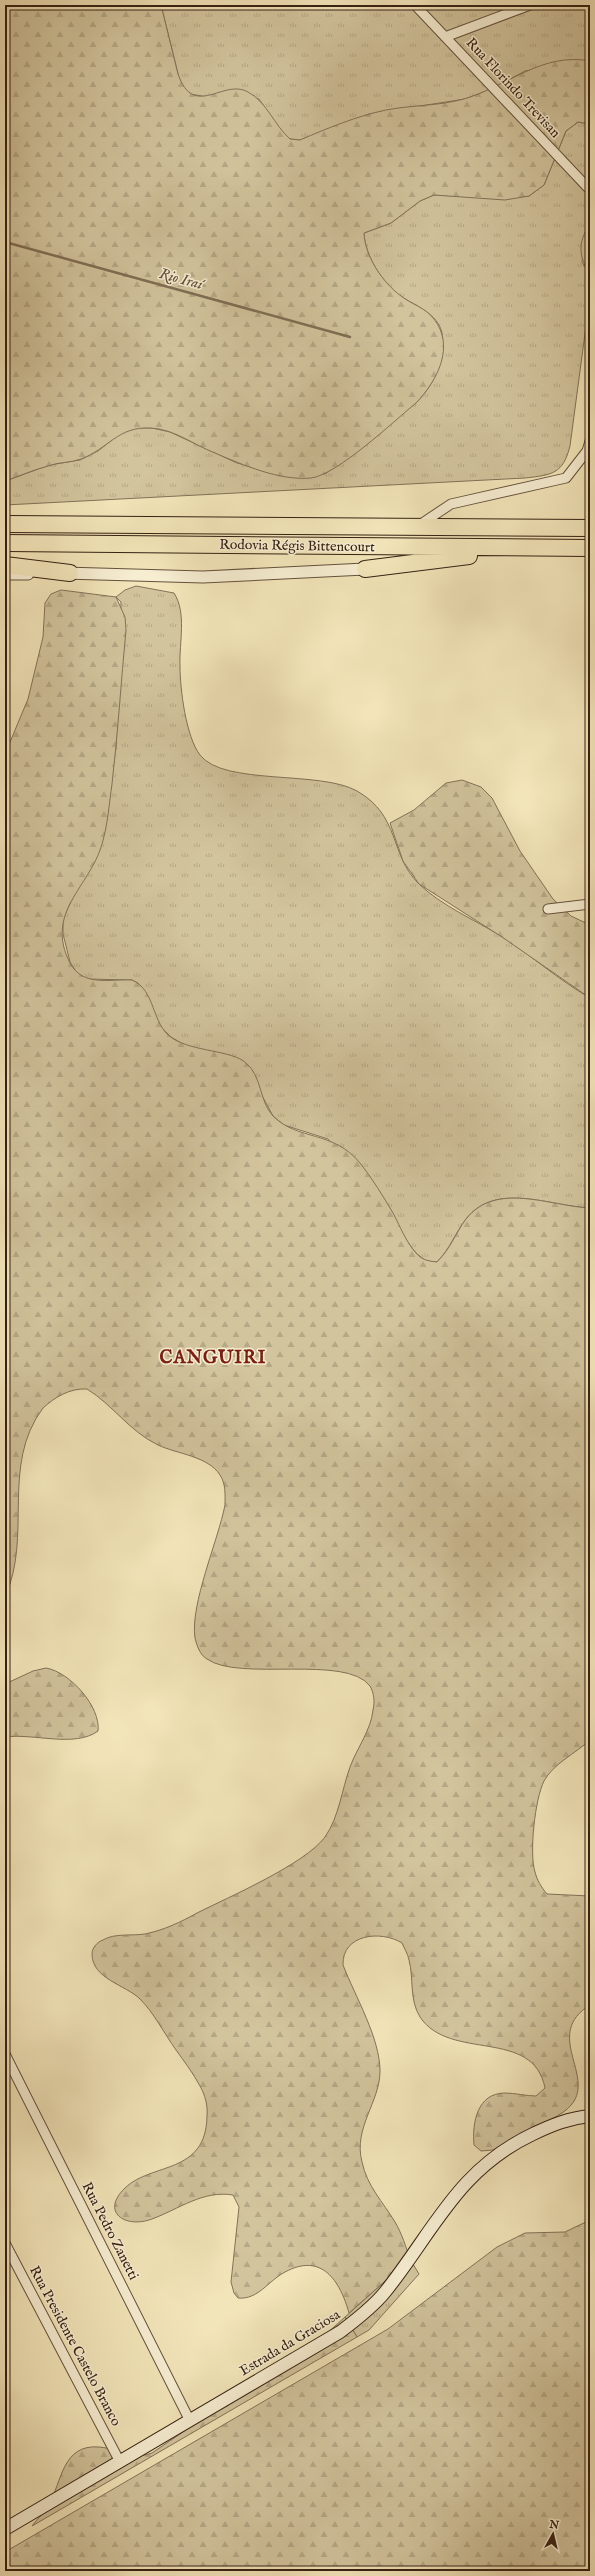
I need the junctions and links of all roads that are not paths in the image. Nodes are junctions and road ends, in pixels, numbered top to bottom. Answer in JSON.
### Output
{"nodes":[{"id":1,"x":415,"y":5,"type":"edge"},
{"id":2,"x":530,"y":5,"type":"edge"},
{"id":3,"x":445,"y":37,"type":"junction"},
{"id":4,"x":590,"y":190,"type":"edge"},
{"id":5,"x":590,"y":441,"type":"edge"},
{"id":6,"x":5,"y":524,"type":"edge"},
{"id":7,"x":414,"y":528,"type":"junction"},
{"id":8,"x":590,"y":528,"type":"edge"},
{"id":9,"x":5,"y":543,"type":"edge"},
{"id":10,"x":513,"y":548,"type":"junction"},
{"id":11,"x":590,"y":548,"type":"edge"},
{"id":12,"x":5,"y":565,"type":"edge"},
{"id":13,"x":366,"y":569,"type":"joint"},
{"id":14,"x":70,"y":573,"type":"junction"},
{"id":15,"x":5,"y":574,"type":"edge"},
{"id":16,"x":590,"y":904,"type":"edge"},
{"id":17,"x":548,"y":909,"type":"dead end"},
{"id":18,"x":5,"y":2054,"type":"edge"},
{"id":19,"x":590,"y":2116,"type":"edge"},
{"id":20,"x":5,"y":2242,"type":"edge"},
{"id":21,"x":190,"y":2421,"type":"junction"},
{"id":22,"x":120,"y":2462,"type":"junction"},
{"id":23,"x":5,"y":2529,"type":"edge"}],
"edges":[{"from":1,"to":3,"type":"street","name":"Rua Florindo Trevisan"},
{"from":2,"to":3,"type":"street"},
{"from":3,"to":4,"type":"street","name":"Rua Florindo Trevisan"},
{"from":5,"to":7,"type":"street"},
{"from":6,"to":7,"type":"highway","name":"Rodovia Régis Bittencourt"},
{"from":7,"to":8,"type":"highway","name":"Rodovia Régis Bittencourt"},
{"from":9,"to":10,"type":"highway","name":"Rodovia Régis Bittencourt"},
{"from":10,"to":11,"type":"highway","name":"Rodovia Régis Bittencourt"},
{"from":10,"to":13,"type":"highway"},
{"from":12,"to":14,"type":"highway"},
{"from":13,"to":14,"type":"street"},
{"from":14,"to":15,"type":"street"},
{"from":16,"to":17,"type":"street"},
{"from":18,"to":21,"type":"street","name":"Rua Pedro Zanetti"},
{"from":19,"to":21,"type":"main road","name":"Estrada da Graciosa"},
{"from":20,"to":22,"type":"street","name":"Rua Presidente Castelo Branco"},
{"from":21,"to":22,"type":"main road","name":"Estrada da Graciosa"},
{"from":22,"to":23,"type":"main road","name":"Estrada da Graciosa"}]}
